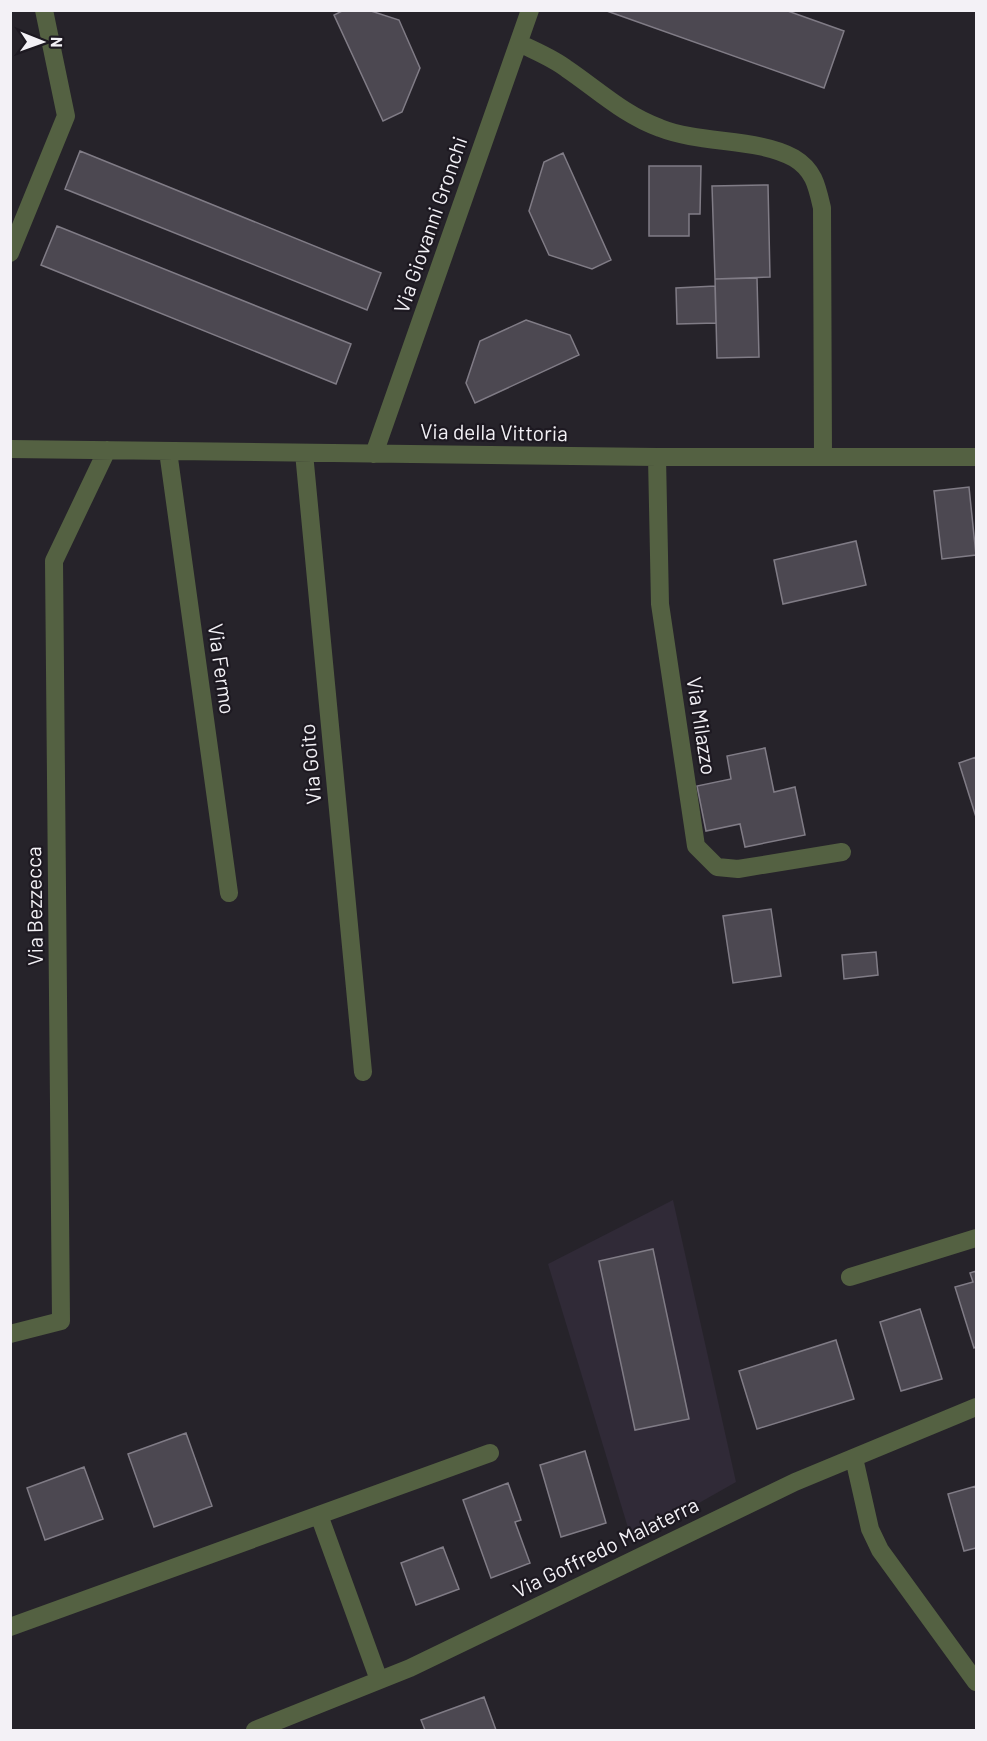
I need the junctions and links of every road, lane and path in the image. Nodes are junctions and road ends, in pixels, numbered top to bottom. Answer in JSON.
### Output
{"nodes":[{"id":1,"x":44,"y":10,"type":"edge"},
{"id":2,"x":530,"y":10,"type":"edge"},
{"id":3,"x":519,"y":43,"type":"junction"},
{"id":4,"x":10,"y":253,"type":"edge"},
{"id":5,"x":10,"y":449,"type":"edge"},
{"id":6,"x":107,"y":450,"type":"junction"},
{"id":7,"x":168,"y":451,"type":"junction"},
{"id":8,"x":304,"y":453,"type":"junction"},
{"id":9,"x":374,"y":454,"type":"junction"},
{"id":10,"x":823,"y":457,"type":"junction"},
{"id":11,"x":976,"y":457,"type":"edge"},
{"id":12,"x":657,"y":458,"type":"junction"},
{"id":13,"x":842,"y":852,"type":"dead end"},
{"id":14,"x":230,"y":893,"type":"dead end"},
{"id":15,"x":363,"y":1072,"type":"dead end"},
{"id":16,"x":976,"y":1238,"type":"edge"},
{"id":17,"x":850,"y":1277,"type":"dead end"},
{"id":18,"x":10,"y":1334,"type":"edge"},
{"id":19,"x":976,"y":1407,"type":"edge"},
{"id":20,"x":490,"y":1453,"type":"dead end"},
{"id":21,"x":854,"y":1458,"type":"junction"},
{"id":22,"x":319,"y":1515,"type":"junction"},
{"id":23,"x":10,"y":1627,"type":"edge"},
{"id":24,"x":379,"y":1680,"type":"junction"},
{"id":25,"x":976,"y":1682,"type":"edge"},
{"id":26,"x":255,"y":1731,"type":"edge"}],
"edges":[{"from":1,"to":4,"type":"street"},
{"from":2,"to":3,"type":"street","name":"Via Giovanni Gronchi"},
{"from":3,"to":9,"type":"street","name":"Via Giovanni Gronchi"},
{"from":3,"to":10,"type":"street"},
{"from":5,"to":6,"type":"street","name":"Via della Vittoria"},
{"from":6,"to":7,"type":"street","name":"Via della Vittoria"},
{"from":6,"to":18,"type":"street","name":"Via Bezzecca"},
{"from":7,"to":8,"type":"street","name":"Via della Vittoria"},
{"from":7,"to":14,"type":"street","name":"Via Fermo"},
{"from":8,"to":9,"type":"street","name":"Via della Vittoria"},
{"from":8,"to":15,"type":"street","name":"Via Goito"},
{"from":9,"to":12,"type":"street","name":"Via della Vittoria"},
{"from":10,"to":11,"type":"street","name":"Via della Vittoria"},
{"from":10,"to":12,"type":"street","name":"Via della Vittoria"},
{"from":12,"to":13,"type":"street","name":"Via Milazzo"},
{"from":16,"to":17,"type":"street"},
{"from":19,"to":21,"type":"street","name":"Via Goffredo Malaterra"},
{"from":20,"to":22,"type":"street"},
{"from":21,"to":24,"type":"street","name":"Via Goffredo Malaterra"},
{"from":21,"to":25,"type":"street"},
{"from":22,"to":23,"type":"street"},
{"from":22,"to":24,"type":"street"},
{"from":24,"to":26,"type":"street","name":"Via Goffredo Malaterra"}]}
